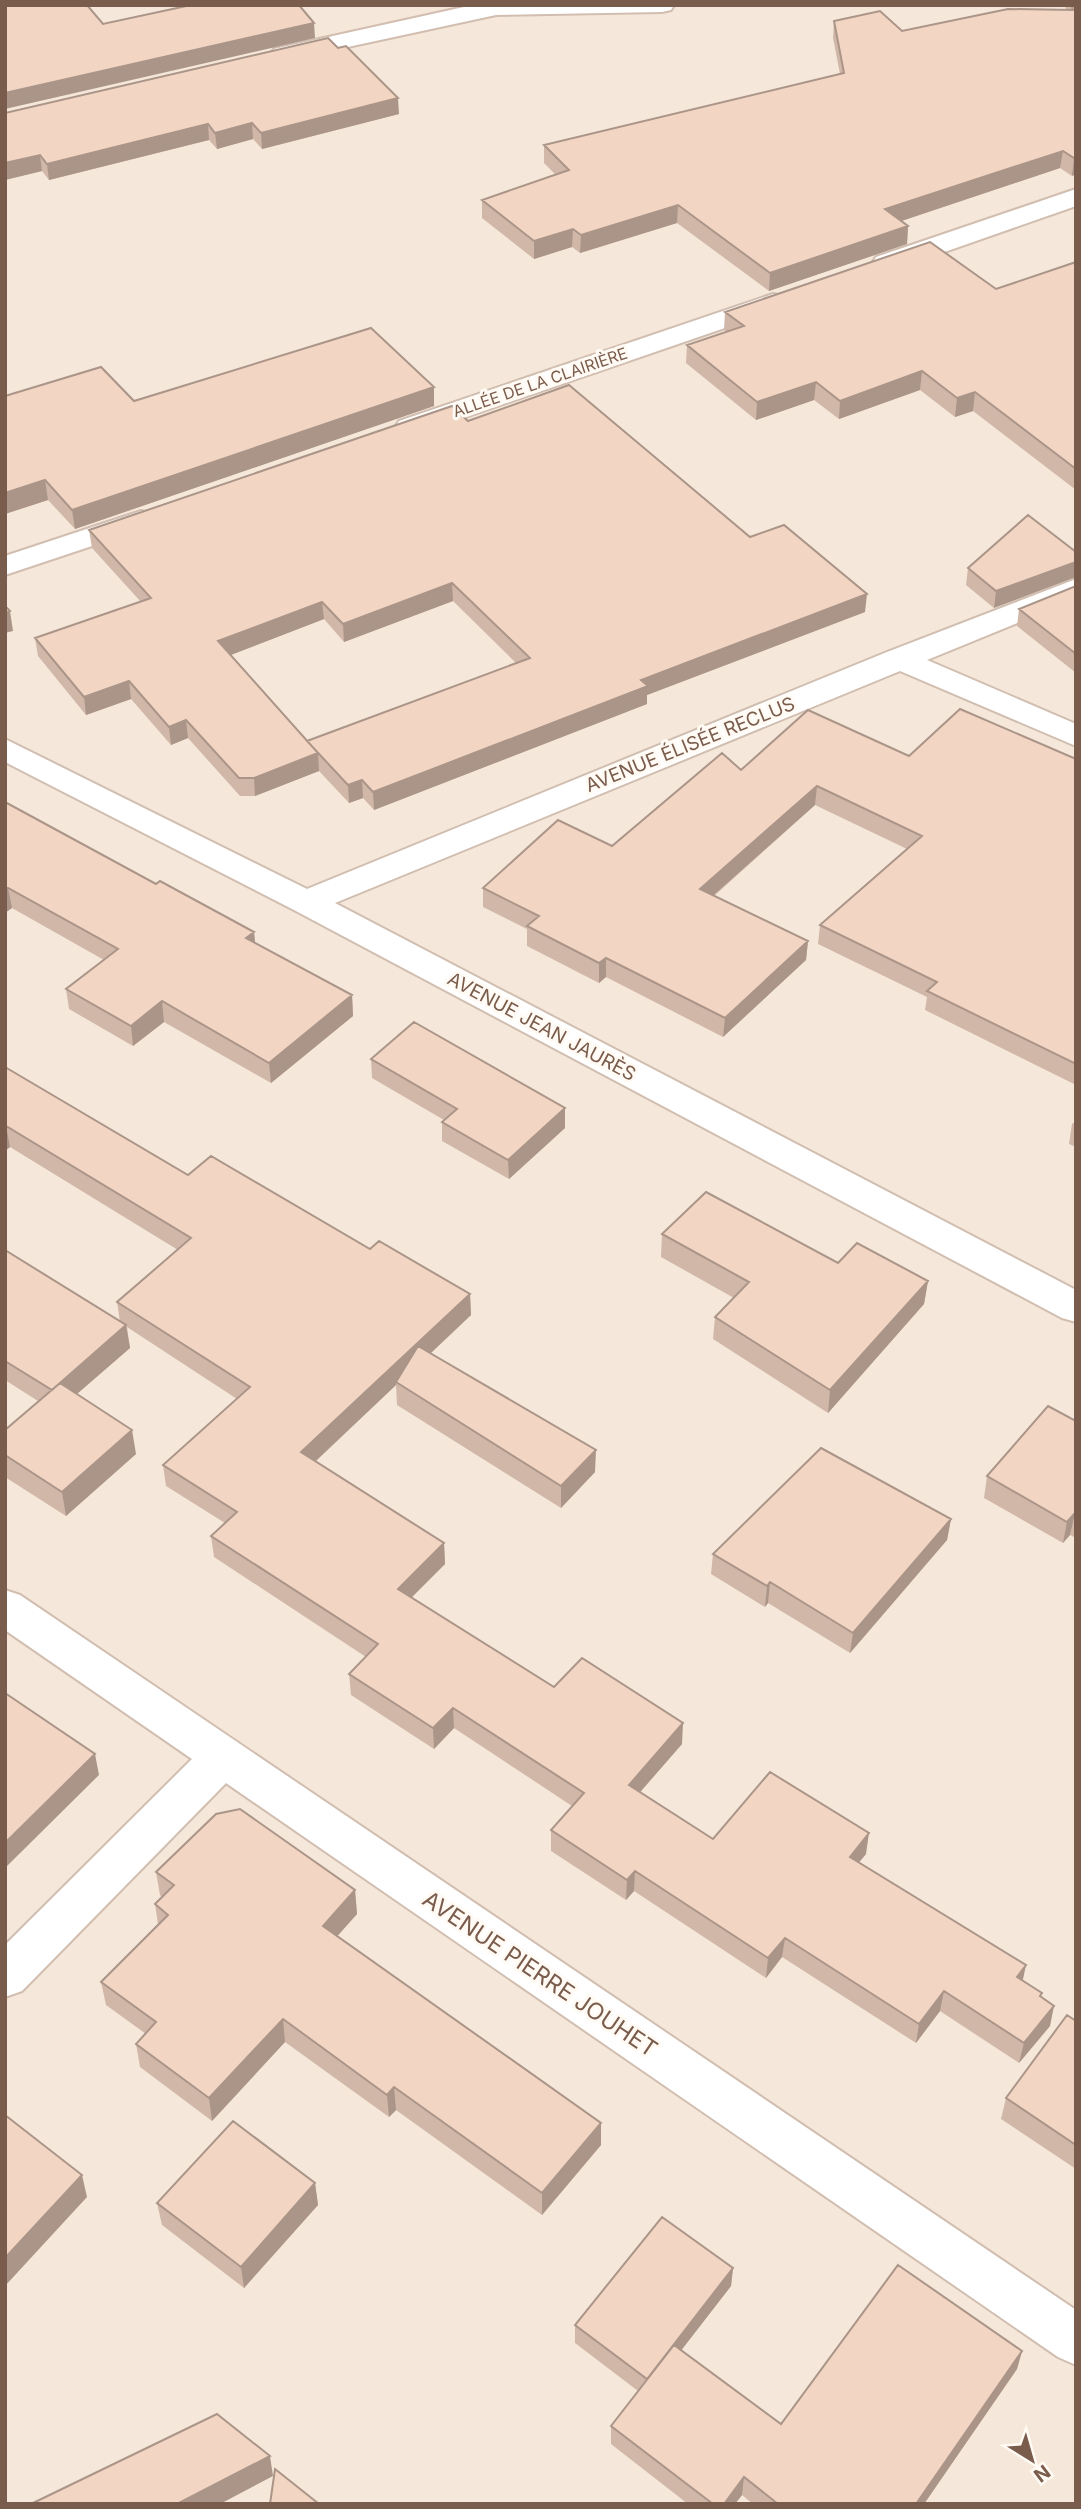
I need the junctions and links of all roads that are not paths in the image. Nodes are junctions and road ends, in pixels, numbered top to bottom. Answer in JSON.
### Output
{"nodes":[{"id":1,"x":662,"y":5,"type":"edge"},
{"id":2,"x":258,"y":60,"type":"edge"},
{"id":3,"x":1076,"y":197,"type":"edge"},
{"id":4,"x":864,"y":270,"type":"edge"},
{"id":5,"x":798,"y":293,"type":"edge"},
{"id":6,"x":388,"y":434,"type":"edge"},
{"id":7,"x":164,"y":512,"type":"edge"},
{"id":8,"x":5,"y":566,"type":"edge"},
{"id":9,"x":1076,"y":588,"type":"edge"},
{"id":10,"x":898,"y":659,"type":"junction"},
{"id":11,"x":1076,"y":736,"type":"edge"},
{"id":12,"x":5,"y":749,"type":"edge"},
{"id":13,"x":306,"y":902,"type":"junction"},
{"id":14,"x":1076,"y":1308,"type":"edge"},
{"id":15,"x":5,"y":1607,"type":"edge"},
{"id":16,"x":222,"y":1758,"type":"junction"},
{"id":17,"x":5,"y":1976,"type":"edge"},
{"id":18,"x":1076,"y":2340,"type":"edge"}],
"edges":[{"from":1,"to":2,"type":"street"},
{"from":3,"to":4,"type":"street"},
{"from":5,"to":6,"type":"street","name":"ALLÉE DE LA CLAIRIÈRE"},
{"from":7,"to":8,"type":"street"},
{"from":9,"to":10,"type":"street","name":"AVENUE ÉLISÉE RECLUS"},
{"from":10,"to":11,"type":"street"},
{"from":10,"to":13,"type":"street","name":"AVENUE ÉLISÉE RECLUS"},
{"from":12,"to":13,"type":"street","name":"AVENUE JEAN JAURÈS"},
{"from":13,"to":14,"type":"street","name":"AVENUE JEAN JAURÈS"},
{"from":15,"to":16,"type":"street","name":"AVENUE PIERRE JOUHET"},
{"from":16,"to":17,"type":"street"},
{"from":16,"to":18,"type":"street","name":"AVENUE PIERRE JOUHET"}]}
